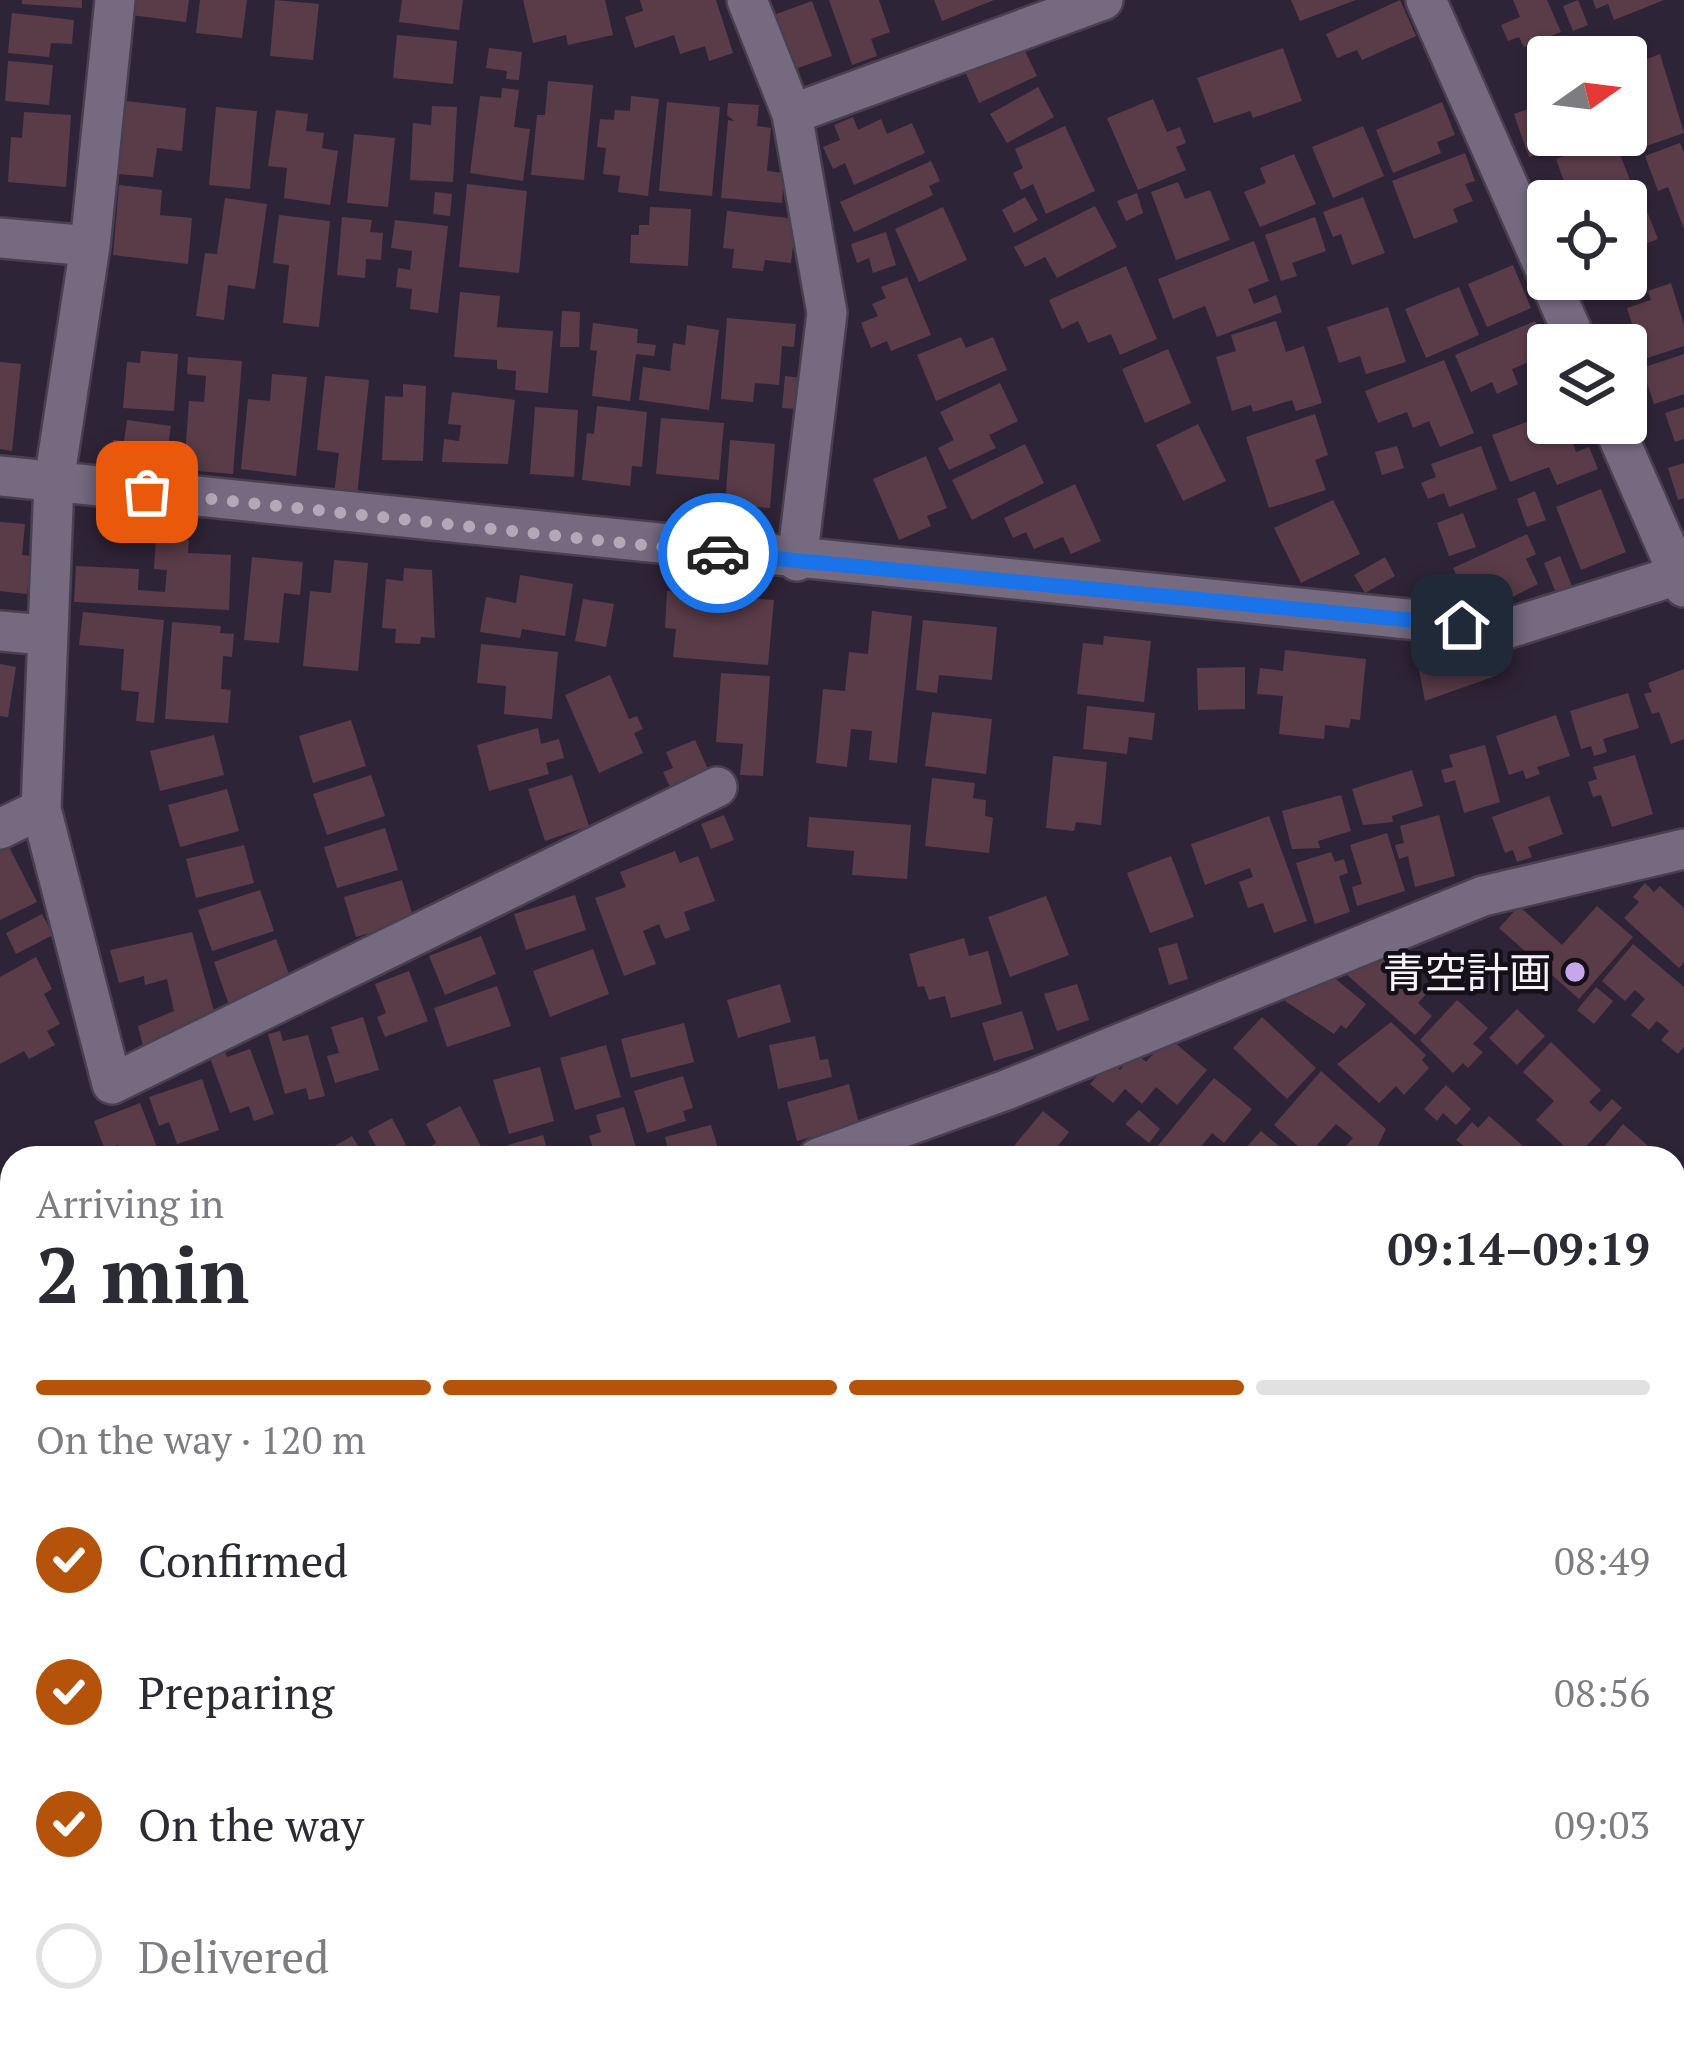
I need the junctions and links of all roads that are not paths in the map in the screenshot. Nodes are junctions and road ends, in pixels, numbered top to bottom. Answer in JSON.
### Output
{"nodes":[{"id":1,"x":115,"y":0,"type":"edge"},
{"id":2,"x":747,"y":0,"type":"edge"},
{"id":3,"x":1103,"y":0,"type":"edge"},
{"id":4,"x":1426,"y":0,"type":"edge"},
{"id":5,"x":792,"y":114,"type":"junction"},
{"id":6,"x":1527,"y":228,"type":"edge"},
{"id":7,"x":0,"y":238,"type":"edge"},
{"id":8,"x":90,"y":246,"type":"junction"},
{"id":9,"x":1621,"y":444,"type":"edge"},
{"id":10,"x":0,"y":476,"type":"edge"},
{"id":11,"x":54,"y":482,"type":"junction"},
{"id":12,"x":797,"y":561,"type":"junction"},
{"id":13,"x":1682,"y":578,"type":"edge"},
{"id":14,"x":0,"y":631,"type":"edge"},
{"id":15,"x":44,"y":634,"type":"junction"},
{"id":16,"x":717,"y":787,"type":"dead end"},
{"id":17,"x":41,"y":809,"type":"junction"},
{"id":18,"x":0,"y":829,"type":"edge"},
{"id":19,"x":1684,"y":849,"type":"edge"},
{"id":20,"x":882,"y":1146,"type":"edge"}],
"edges":[{"from":1,"to":8,"type":"street"},
{"from":2,"to":5,"type":"street"},
{"from":3,"to":5,"type":"street"},
{"from":4,"to":6,"type":"street"},
{"from":5,"to":12,"type":"street"},
{"from":7,"to":8,"type":"street"},
{"from":8,"to":11,"type":"street"},
{"from":9,"to":13,"type":"street"},
{"from":10,"to":11,"type":"street"},
{"from":11,"to":12,"type":"street"},
{"from":11,"to":15,"type":"street"},
{"from":12,"to":13,"type":"street"},
{"from":14,"to":15,"type":"street"},
{"from":15,"to":17,"type":"street"},
{"from":16,"to":17,"type":"street"},
{"from":17,"to":18,"type":"street"},
{"from":19,"to":20,"type":"street"}]}
